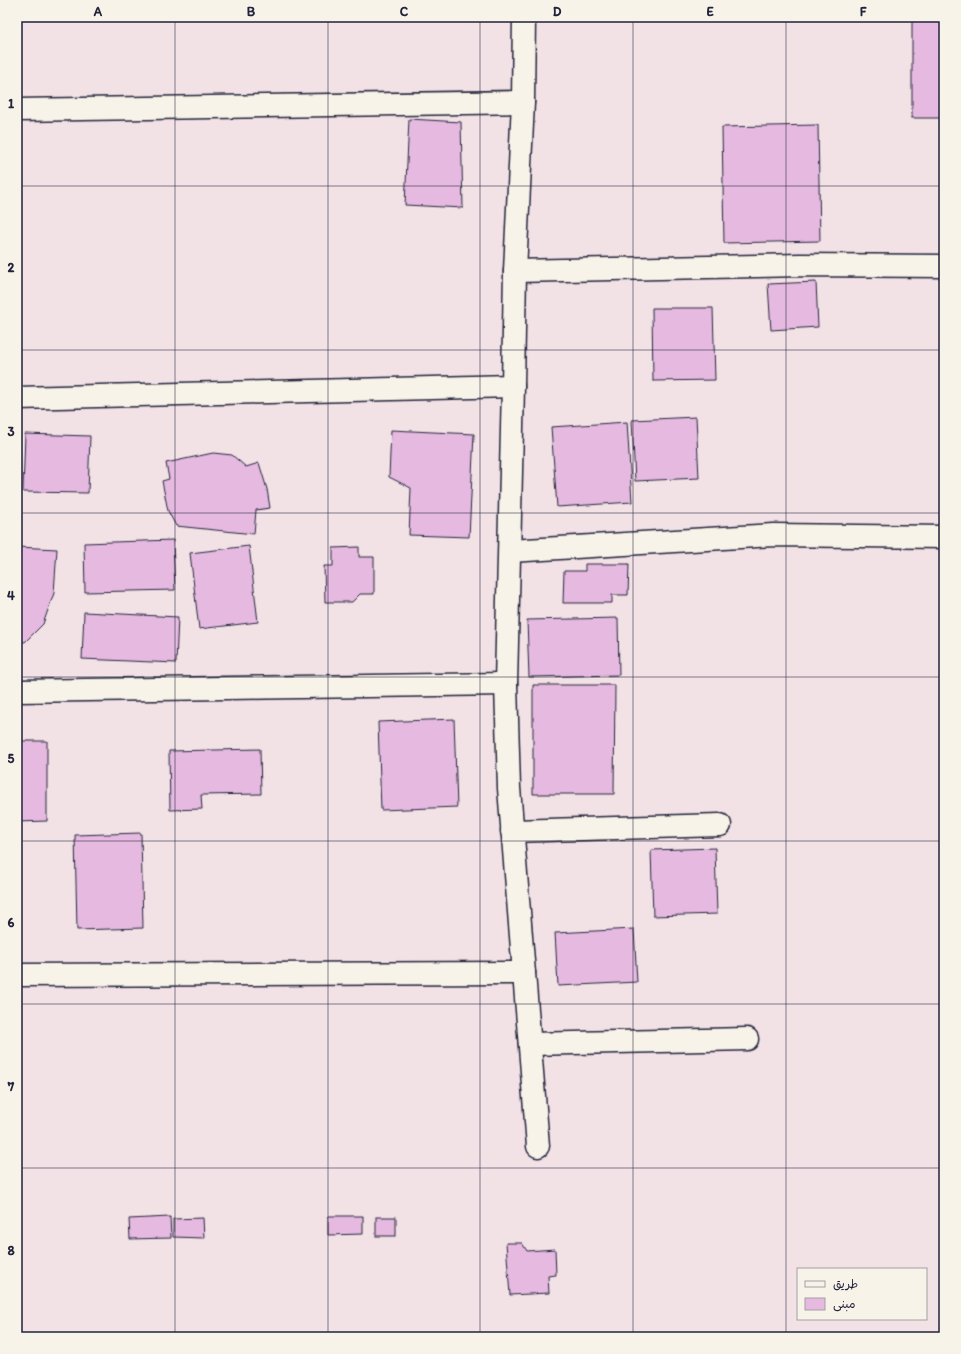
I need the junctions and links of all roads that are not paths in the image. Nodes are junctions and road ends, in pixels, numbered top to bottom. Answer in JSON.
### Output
{"nodes":[{"id":1,"x":524,"y":17,"type":"edge"},
{"id":2,"x":523,"y":102,"type":"junction"},
{"id":3,"x":17,"y":110,"type":"edge"},
{"id":4,"x":944,"y":266,"type":"edge"},
{"id":5,"x":515,"y":271,"type":"junction"},
{"id":6,"x":513,"y":386,"type":"junction"},
{"id":7,"x":17,"y":398,"type":"edge"},
{"id":8,"x":944,"y":537,"type":"edge"},
{"id":9,"x":510,"y":551,"type":"junction"},
{"id":10,"x":506,"y":684,"type":"junction"},
{"id":11,"x":17,"y":691,"type":"edge"},
{"id":12,"x":720,"y":825,"type":"dead end"},
{"id":13,"x":512,"y":831,"type":"junction"},
{"id":14,"x":524,"y":973,"type":"junction"},
{"id":15,"x":17,"y":975,"type":"edge"},
{"id":16,"x":747,"y":1039,"type":"dead end"},
{"id":17,"x":530,"y":1044,"type":"junction"},
{"id":18,"x":538,"y":1146,"type":"dead end"}],
"edges":[{"from":1,"to":2,"type":"street"},
{"from":2,"to":3,"type":"street"},
{"from":2,"to":5,"type":"street"},
{"from":4,"to":5,"type":"street"},
{"from":5,"to":6,"type":"street"},
{"from":6,"to":7,"type":"street"},
{"from":6,"to":9,"type":"street"},
{"from":8,"to":9,"type":"street"},
{"from":9,"to":10,"type":"street"},
{"from":10,"to":11,"type":"street"},
{"from":10,"to":13,"type":"street"},
{"from":12,"to":13,"type":"street"},
{"from":13,"to":14,"type":"street"},
{"from":14,"to":15,"type":"street"},
{"from":14,"to":17,"type":"street"},
{"from":16,"to":17,"type":"street"},
{"from":17,"to":18,"type":"street"}]}
